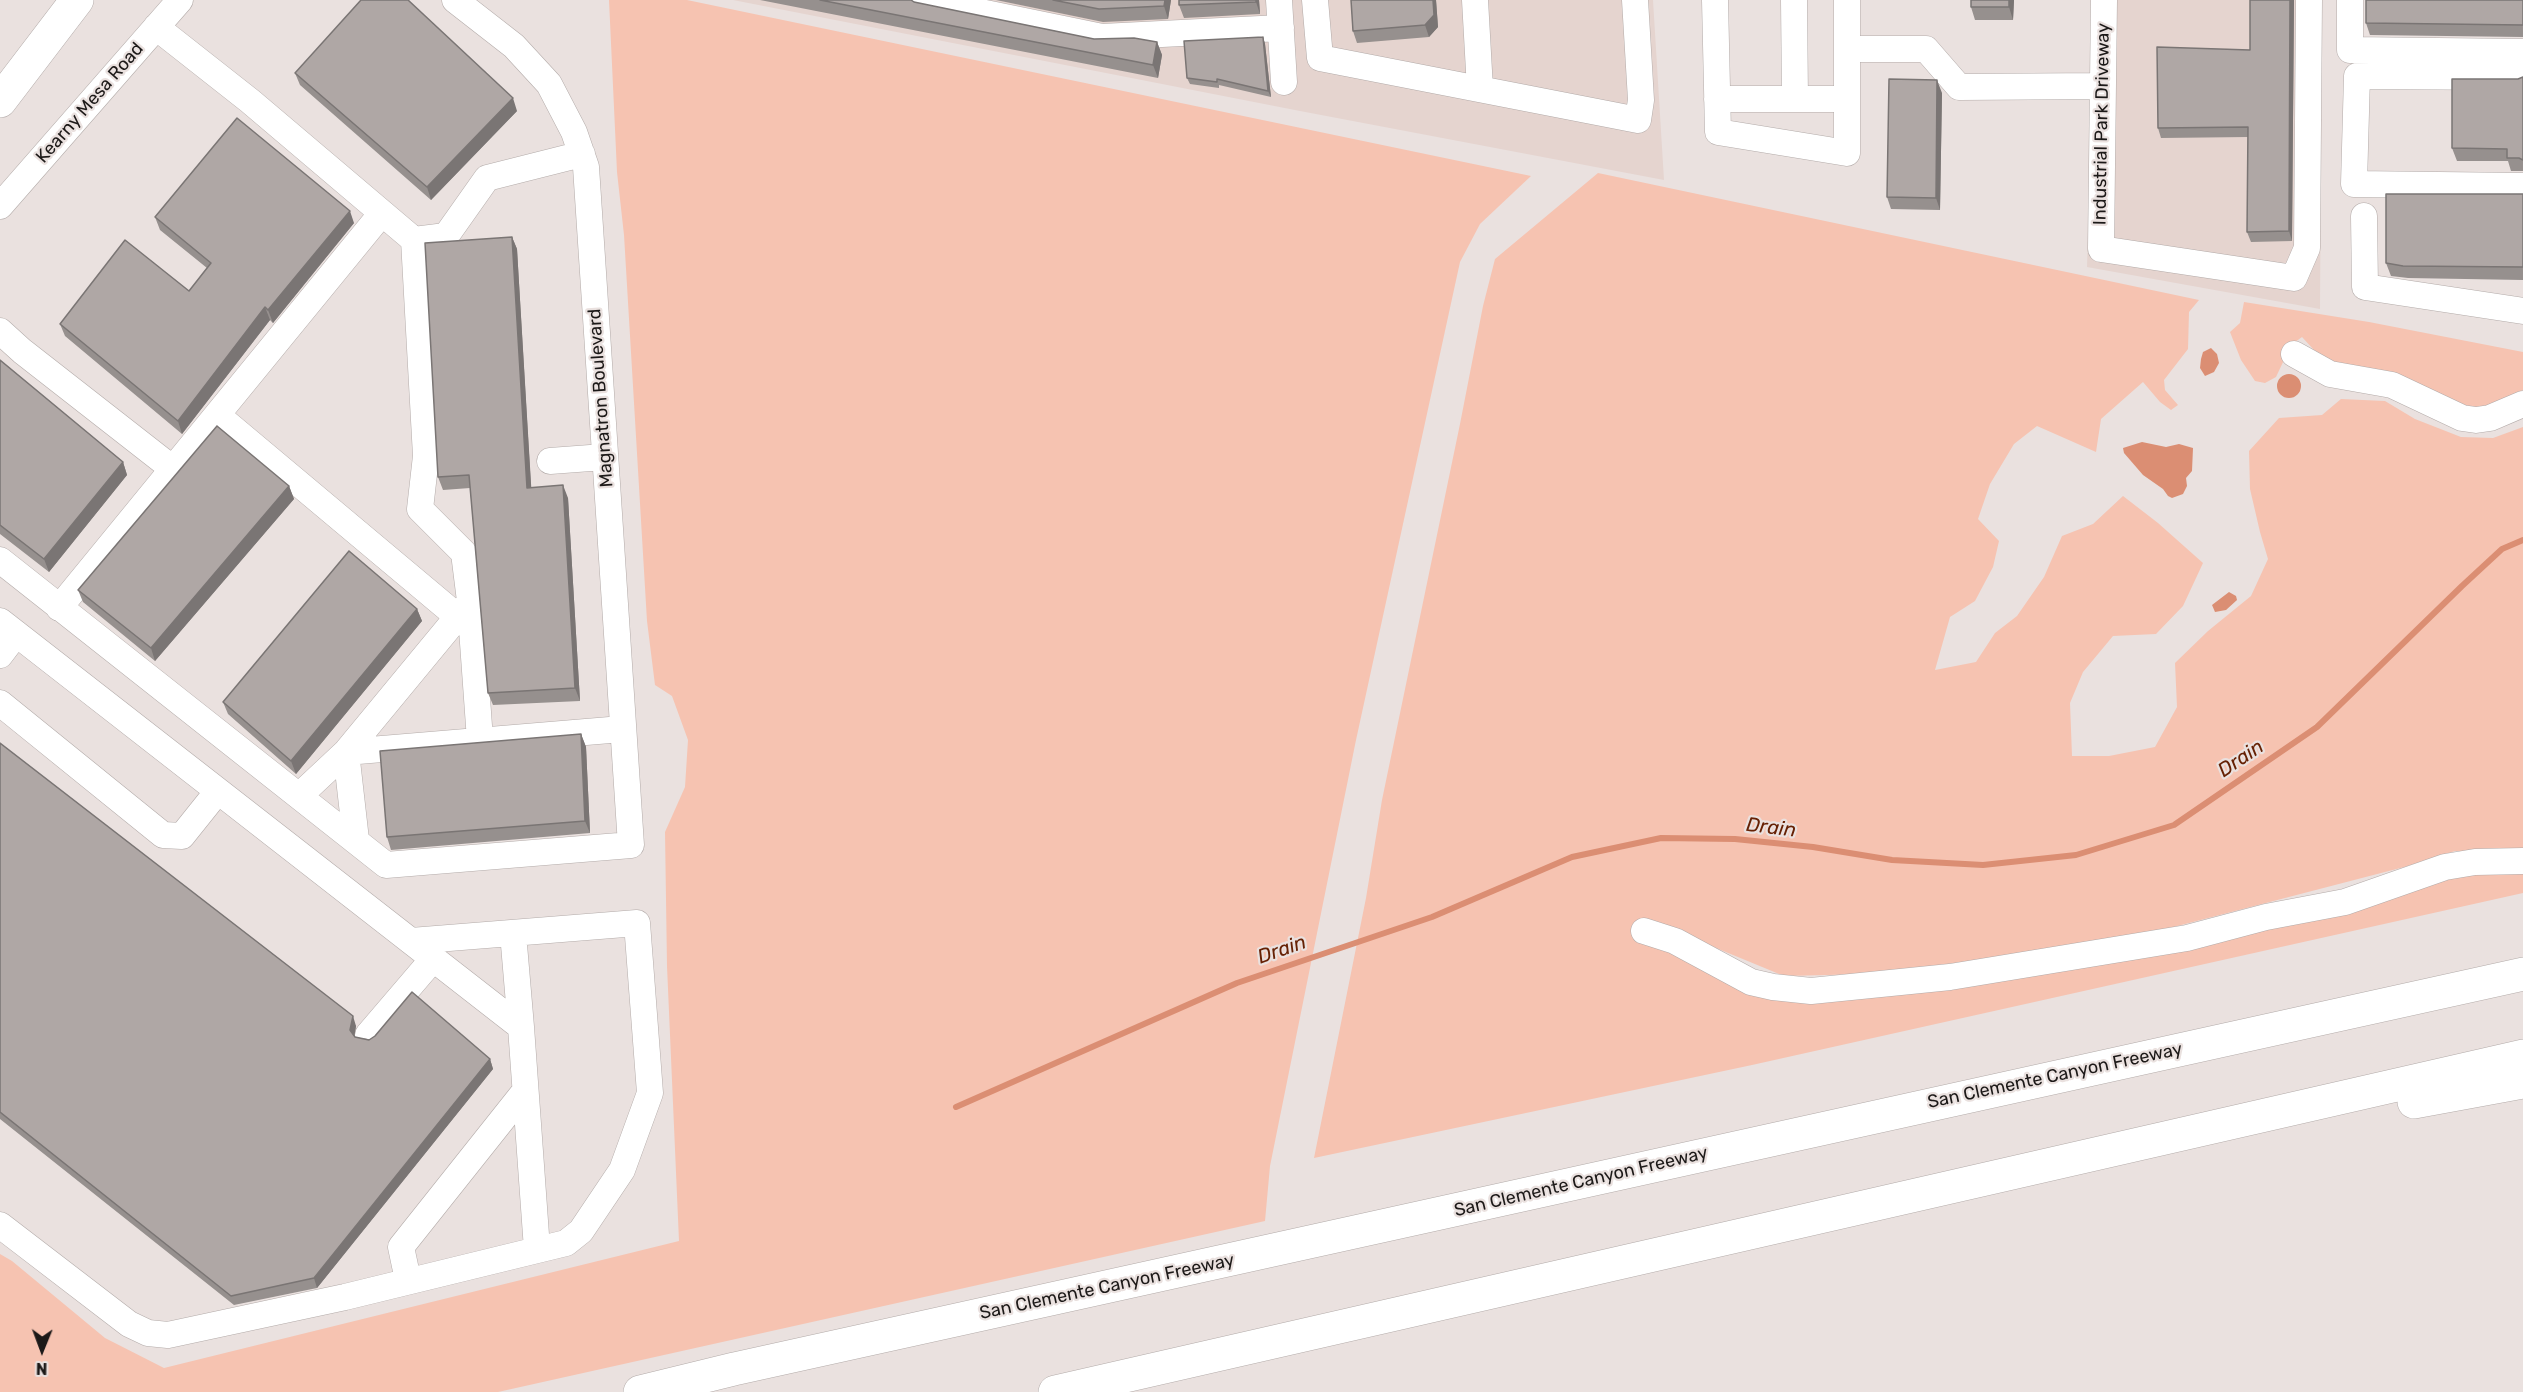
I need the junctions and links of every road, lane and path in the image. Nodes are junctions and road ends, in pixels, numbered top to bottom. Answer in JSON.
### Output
{"nodes":[{"id":1,"x":77,"y":0,"type":"edge"},
{"id":2,"x":180,"y":0,"type":"edge"},
{"id":3,"x":455,"y":0,"type":"edge"},
{"id":4,"x":922,"y":0,"type":"edge"},
{"id":5,"x":1279,"y":0,"type":"edge"},
{"id":6,"x":1315,"y":0,"type":"edge"},
{"id":7,"x":1475,"y":0,"type":"edge"},
{"id":8,"x":1635,"y":0,"type":"edge"},
{"id":9,"x":1715,"y":0,"type":"edge"},
{"id":10,"x":1794,"y":0,"type":"edge"},
{"id":11,"x":1847,"y":0,"type":"edge"},
{"id":12,"x":2103,"y":0,"type":"edge"},
{"id":13,"x":2309,"y":0,"type":"edge"},
{"id":14,"x":2350,"y":0,"type":"edge"},
{"id":15,"x":156,"y":27,"type":"junction"},
{"id":16,"x":1281,"y":28,"type":"junction"},
{"id":17,"x":1847,"y":49,"type":"junction"},
{"id":18,"x":2523,"y":52,"type":"edge"},
{"id":19,"x":2523,"y":78,"type":"edge"},
{"id":20,"x":1284,"y":82,"type":"dead end"},
{"id":21,"x":2103,"y":86,"type":"junction"},
{"id":22,"x":1480,"y":89,"type":"junction"},
{"id":23,"x":1717,"y":99,"type":"junction"},
{"id":24,"x":1795,"y":99,"type":"junction"},
{"id":25,"x":1847,"y":99,"type":"junction"},
{"id":26,"x":0,"y":101,"type":"edge"},
{"id":27,"x":582,"y":154,"type":"junction"},
{"id":28,"x":2523,"y":186,"type":"edge"},
{"id":29,"x":0,"y":206,"type":"edge"},
{"id":30,"x":382,"y":213,"type":"junction"},
{"id":31,"x":2364,"y":216,"type":"dead end"},
{"id":32,"x":414,"y":240,"type":"junction"},
{"id":33,"x":2523,"y":311,"type":"edge"},
{"id":34,"x":0,"y":331,"type":"edge"},
{"id":35,"x":2294,"y":354,"type":"dead end"},
{"id":36,"x":2523,"y":404,"type":"edge"},
{"id":37,"x":218,"y":415,"type":"junction"},
{"id":38,"x":604,"y":457,"type":"junction"},
{"id":39,"x":550,"y":461,"type":"dead end"},
{"id":40,"x":173,"y":469,"type":"junction"},
{"id":41,"x":0,"y":561,"type":"edge"},
{"id":42,"x":59,"y":608,"type":"junction"},
{"id":43,"x":464,"y":609,"type":"junction"},
{"id":44,"x":8,"y":628,"type":"edge"},
{"id":45,"x":0,"y":655,"type":"edge"},
{"id":46,"x":0,"y":703,"type":"edge"},
{"id":47,"x":622,"y":729,"type":"junction"},
{"id":48,"x":480,"y":740,"type":"junction"},
{"id":49,"x":346,"y":752,"type":"junction"},
{"id":50,"x":218,"y":791,"type":"junction"},
{"id":51,"x":299,"y":796,"type":"junction"},
{"id":52,"x":356,"y":840,"type":"junction"},
{"id":53,"x":2523,"y":861,"type":"edge"},
{"id":54,"x":1644,"y":931,"type":"dead end"},
{"id":55,"x":513,"y":933,"type":"junction"},
{"id":56,"x":411,"y":941,"type":"junction"},
{"id":57,"x":433,"y":959,"type":"junction"},
{"id":58,"x":2523,"y":974,"type":"edge"},
{"id":59,"x":521,"y":1027,"type":"junction"},
{"id":60,"x":369,"y":1035,"type":"dead end"},
{"id":61,"x":2523,"y":1056,"type":"edge"},
{"id":62,"x":2523,"y":1082,"type":"edge"},
{"id":63,"x":525,"y":1091,"type":"junction"},
{"id":64,"x":2162,"y":1138,"type":"junction"},
{"id":65,"x":0,"y":1225,"type":"edge"},
{"id":66,"x":537,"y":1249,"type":"junction"},
{"id":67,"x":408,"y":1280,"type":"junction"},
{"id":68,"x":639,"y":1392,"type":"edge"},
{"id":69,"x":1055,"y":1392,"type":"edge"}],
"edges":[{"from":1,"to":26,"type":"highway"},
{"from":2,"to":15,"type":"street","name":"Kearny Mesa Road"},
{"from":3,"to":27,"type":"street","name":"Magnatron Boulevard"},
{"from":4,"to":16,"type":"street"},
{"from":5,"to":16,"type":"street"},
{"from":6,"to":22,"type":"street"},
{"from":7,"to":22,"type":"street"},
{"from":8,"to":22,"type":"street"},
{"from":9,"to":23,"type":"street"},
{"from":10,"to":24,"type":"street"},
{"from":11,"to":17,"type":"street"},
{"from":12,"to":21,"type":"street","name":"Industrial Park Driveway"},
{"from":13,"to":21,"type":"street","name":"Industrial Park Driveway"},
{"from":14,"to":18,"type":"street"},
{"from":15,"to":29,"type":"street","name":"Kearny Mesa Road"},
{"from":15,"to":30,"type":"street"},
{"from":16,"to":20,"type":"street"},
{"from":17,"to":21,"type":"street"},
{"from":17,"to":25,"type":"street"},
{"from":19,"to":28,"type":"street"},
{"from":23,"to":24,"type":"street"},
{"from":23,"to":25,"type":"street"},
{"from":24,"to":25,"type":"street"},
{"from":27,"to":32,"type":"street"},
{"from":27,"to":38,"type":"street","name":"Magnatron Boulevard"},
{"from":30,"to":32,"type":"street"},
{"from":30,"to":37,"type":"street"},
{"from":31,"to":33,"type":"street"},
{"from":32,"to":43,"type":"street"},
{"from":34,"to":40,"type":"street"},
{"from":35,"to":36,"type":"street"},
{"from":37,"to":40,"type":"street"},
{"from":37,"to":43,"type":"street"},
{"from":38,"to":39,"type":"street"},
{"from":38,"to":47,"type":"street","name":"Magnatron Boulevard"},
{"from":40,"to":42,"type":"street"},
{"from":41,"to":42,"type":"street"},
{"from":42,"to":51,"type":"street"},
{"from":43,"to":48,"type":"street"},
{"from":43,"to":49,"type":"street"},
{"from":44,"to":45,"type":"street"},
{"from":44,"to":50,"type":"street"},
{"from":46,"to":50,"type":"street"},
{"from":47,"to":48,"type":"street"},
{"from":47,"to":52,"type":"street","name":"Magnatron Boulevard"},
{"from":48,"to":49,"type":"street"},
{"from":49,"to":51,"type":"street"},
{"from":49,"to":52,"type":"street"},
{"from":50,"to":56,"type":"street"},
{"from":51,"to":52,"type":"street"},
{"from":53,"to":54,"type":"street"},
{"from":55,"to":56,"type":"street"},
{"from":55,"to":59,"type":"street"},
{"from":55,"to":66,"type":"street"},
{"from":56,"to":57,"type":"street"},
{"from":57,"to":59,"type":"street"},
{"from":57,"to":60,"type":"street"},
{"from":58,"to":68,"type":"highway","name":"San Clemente Canyon Freeway"},
{"from":59,"to":63,"type":"street"},
{"from":61,"to":64,"type":"highway"},
{"from":62,"to":64,"type":"highway"},
{"from":63,"to":66,"type":"street"},
{"from":63,"to":67,"type":"street"},
{"from":64,"to":69,"type":"highway"},
{"from":65,"to":67,"type":"street"},
{"from":66,"to":67,"type":"street"}]}
